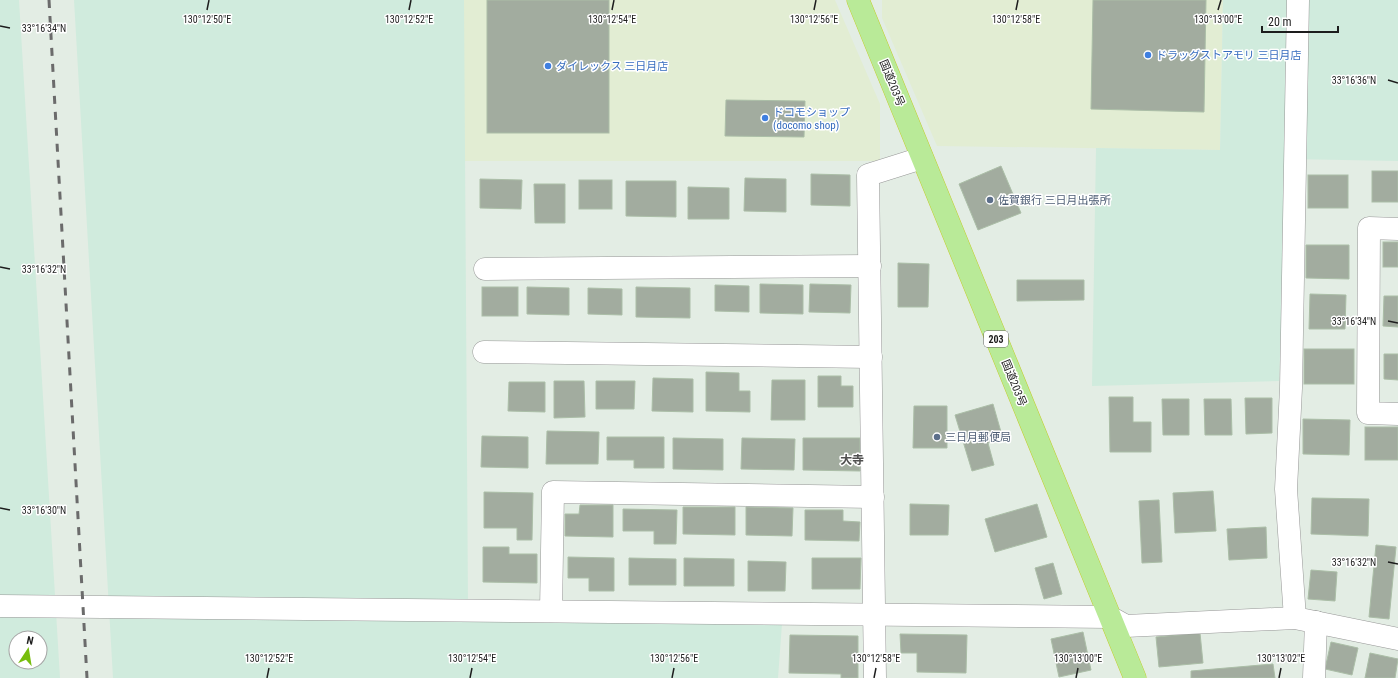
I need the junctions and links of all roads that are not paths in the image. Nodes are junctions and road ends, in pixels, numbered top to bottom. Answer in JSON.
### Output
{"nodes":[{"id":1,"x":858,"y":0,"type":"edge"},
{"id":2,"x":1298,"y":0,"type":"edge"},
{"id":3,"x":922,"y":158,"type":"junction"},
{"id":4,"x":1398,"y":229,"type":"edge"},
{"id":5,"x":870,"y":266,"type":"junction"},
{"id":6,"x":485,"y":269,"type":"dead end"},
{"id":7,"x":484,"y":352,"type":"dead end"},
{"id":8,"x":871,"y":357,"type":"junction"},
{"id":9,"x":1398,"y":414,"type":"edge"},
{"id":10,"x":873,"y":497,"type":"junction"},
{"id":11,"x":0,"y":606,"type":"edge"},
{"id":12,"x":551,"y":611,"type":"junction"},
{"id":13,"x":874,"y":614,"type":"junction"},
{"id":14,"x":1110,"y":617,"type":"junction"},
{"id":15,"x":1305,"y":620,"type":"junction"},
{"id":16,"x":1398,"y":640,"type":"edge"},
{"id":17,"x":875,"y":678,"type":"edge"},
{"id":18,"x":1135,"y":678,"type":"edge"},
{"id":19,"x":1314,"y":678,"type":"edge"}],
"edges":[{"from":1,"to":3,"type":"highway","name":"国道203号","number":"203"},
{"from":2,"to":15,"type":"street"},
{"from":3,"to":5,"type":"street"},
{"from":3,"to":14,"type":"highway","name":"国道203号","number":"203"},
{"from":4,"to":9,"type":"street"},
{"from":5,"to":6,"type":"street"},
{"from":5,"to":8,"type":"street"},
{"from":7,"to":8,"type":"street"},
{"from":8,"to":10,"type":"street"},
{"from":10,"to":12,"type":"street"},
{"from":10,"to":13,"type":"street"},
{"from":11,"to":12,"type":"street"},
{"from":12,"to":13,"type":"street"},
{"from":13,"to":14,"type":"street"},
{"from":13,"to":17,"type":"street"},
{"from":14,"to":15,"type":"street"},
{"from":14,"to":18,"type":"highway","name":"国道203号","number":"203"},
{"from":15,"to":16,"type":"street"},
{"from":15,"to":19,"type":"street"}]}
